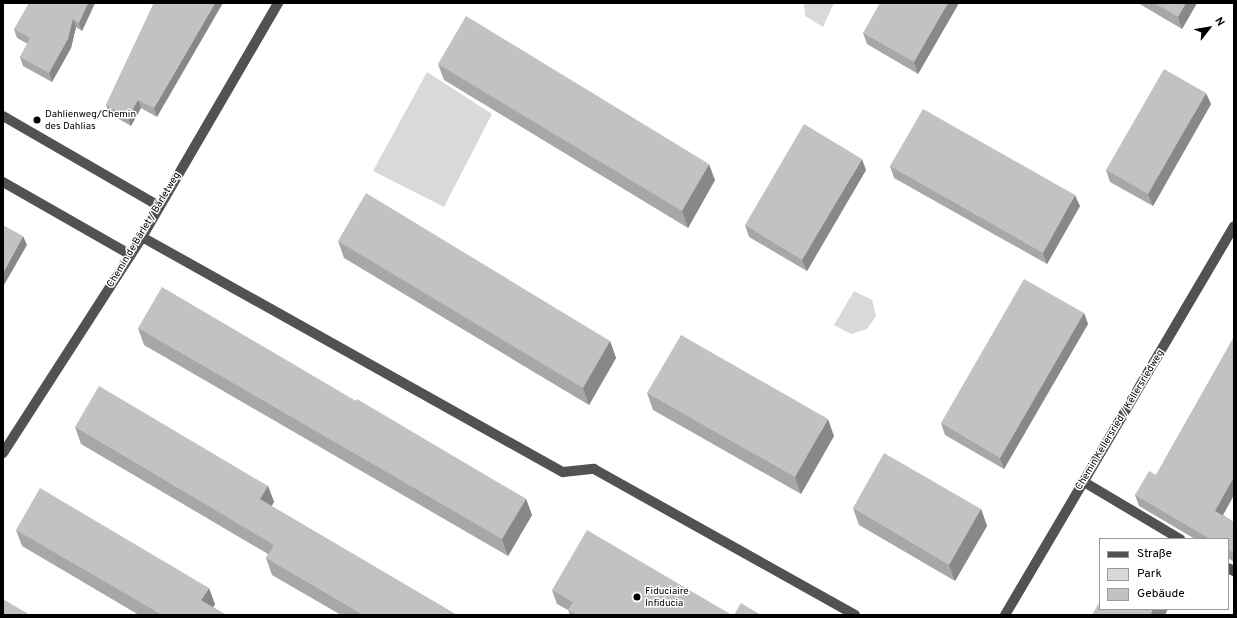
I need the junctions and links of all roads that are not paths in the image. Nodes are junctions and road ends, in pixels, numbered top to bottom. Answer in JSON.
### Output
{"nodes":[{"id":1,"x":278,"y":3,"type":"edge"},
{"id":2,"x":3,"y":116,"type":"edge"},
{"id":3,"x":3,"y":182,"type":"edge"},
{"id":4,"x":159,"y":206,"type":"junction"},
{"id":5,"x":1234,"y":226,"type":"edge"},
{"id":6,"x":142,"y":237,"type":"junction"},
{"id":7,"x":131,"y":255,"type":"junction"},
{"id":8,"x":3,"y":453,"type":"edge"},
{"id":9,"x":1084,"y":482,"type":"junction"},
{"id":10,"x":1178,"y":538,"type":"edge"},
{"id":11,"x":855,"y":615,"type":"edge"},
{"id":12,"x":1005,"y":615,"type":"edge"}],
"edges":[{"from":1,"to":4,"type":"street","name":"Chemin de Bärlet / Bärletweg"},
{"from":2,"to":4,"type":"street"},
{"from":3,"to":7,"type":"street"},
{"from":4,"to":6,"type":"street","name":"Chemin de Bärlet / Bärletweg"},
{"from":5,"to":9,"type":"street","name":"Chemin Kellersried / Kellersriedweg"},
{"from":6,"to":7,"type":"street","name":"Chemin de Bärlet / Bärletweg"},
{"from":6,"to":11,"type":"street"},
{"from":7,"to":8,"type":"street","name":"Chemin de Bärlet / Bärletweg"},
{"from":9,"to":10,"type":"street"},
{"from":9,"to":12,"type":"street","name":"Chemin Kellersried / Kellersriedweg"}]}
